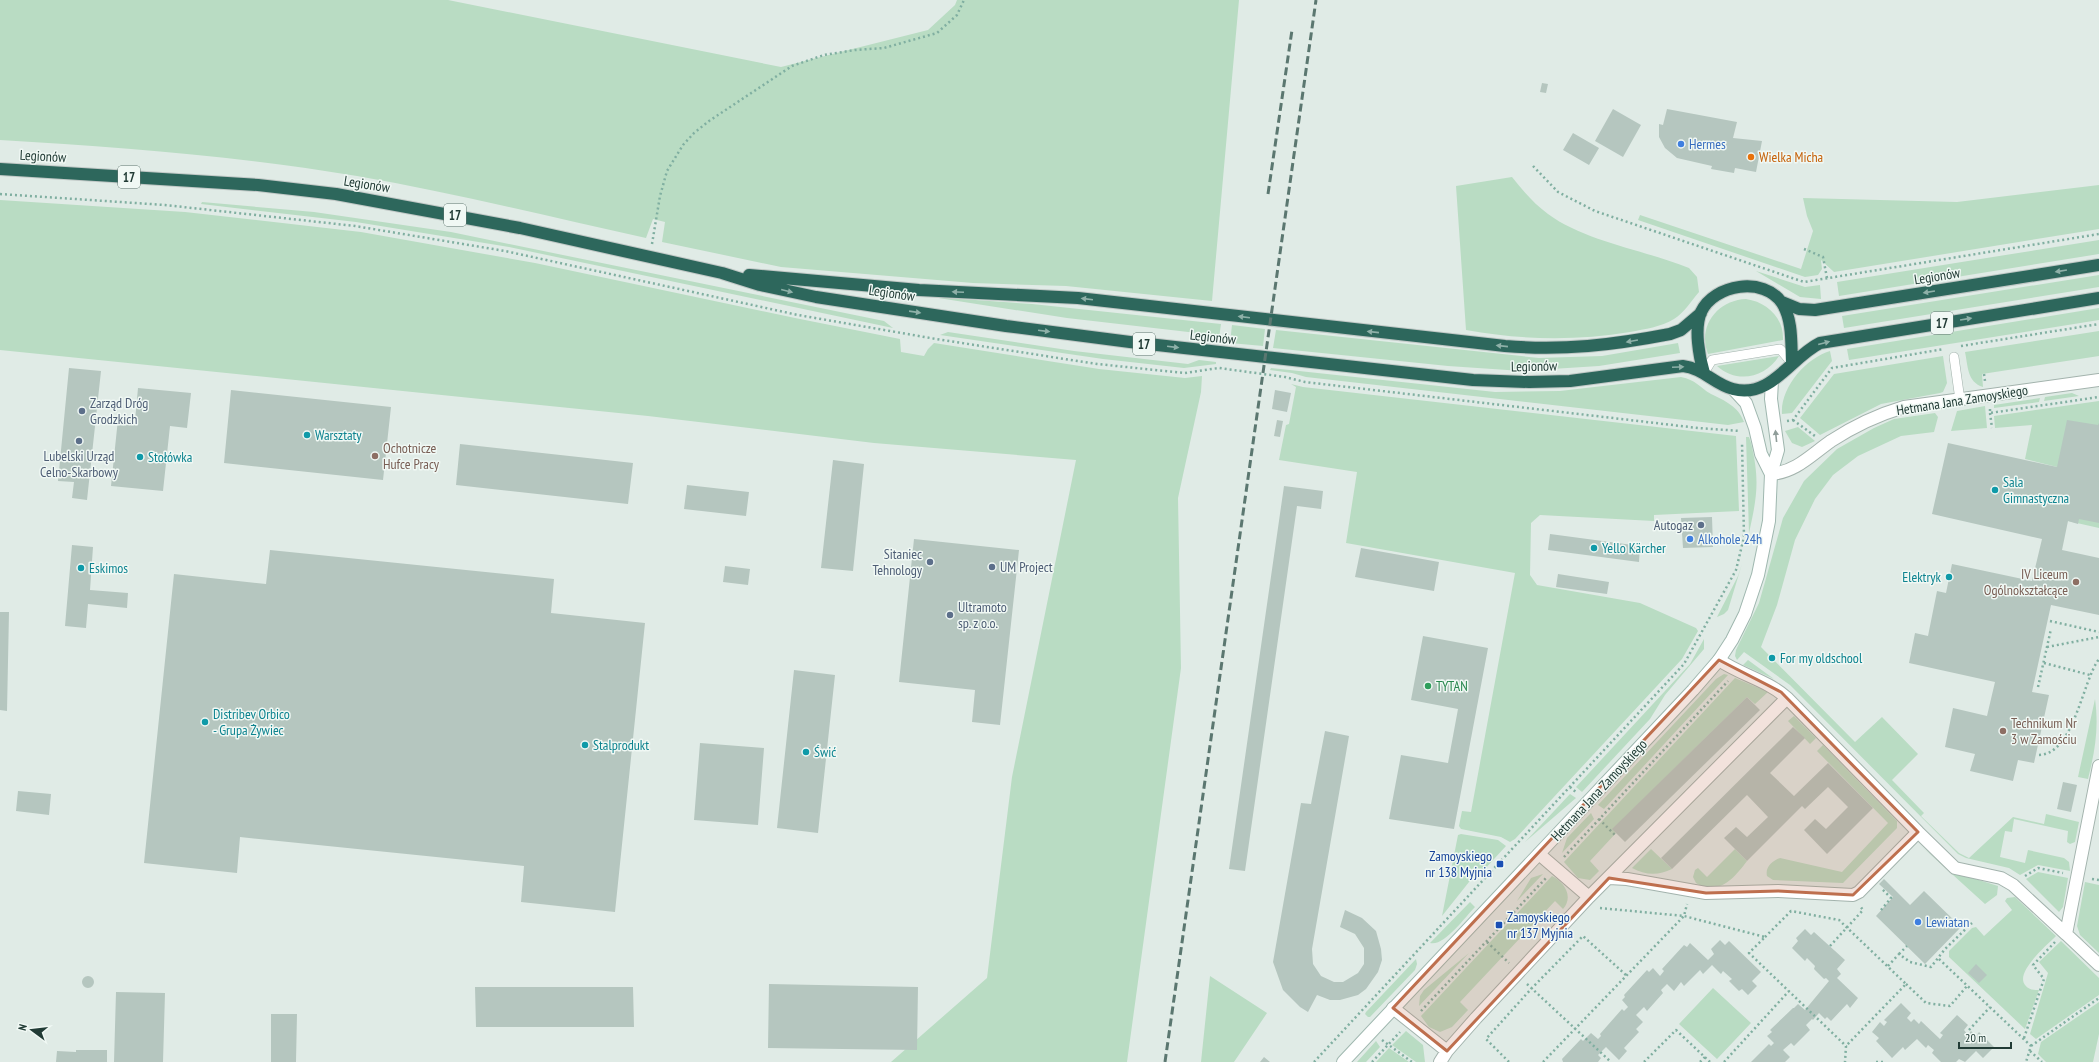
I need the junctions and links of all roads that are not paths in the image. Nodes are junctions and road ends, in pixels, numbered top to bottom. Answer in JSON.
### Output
{"nodes":[{"id":1,"x":0,"y":169,"type":"edge"},
{"id":2,"x":2099,"y":265,"type":"edge"},
{"id":3,"x":722,"y":273,"type":"junction"},
{"id":4,"x":2099,"y":298,"type":"edge"},
{"id":5,"x":1782,"y":302,"type":"junction"},
{"id":6,"x":1701,"y":313,"type":"junction"},
{"id":7,"x":1954,"y":352,"type":"road end"},
{"id":8,"x":1792,"y":363,"type":"junction"},
{"id":9,"x":1704,"y":373,"type":"junction"},
{"id":10,"x":2099,"y":380,"type":"edge"},
{"id":11,"x":1772,"y":381,"type":"junction"},
{"id":12,"x":1734,"y":390,"type":"junction"},
{"id":13,"x":1960,"y":400,"type":"junction"},
{"id":14,"x":1770,"y":474,"type":"junction"},
{"id":15,"x":1718,"y":660,"type":"junction"},
{"id":16,"x":1787,"y":698,"type":"junction"},
{"id":17,"x":2099,"y":766,"type":"edge"},
{"id":18,"x":1918,"y":832,"type":"junction"},
{"id":19,"x":1539,"y":854,"type":"junction"},
{"id":20,"x":1609,"y":878,"type":"junction"},
{"id":21,"x":1589,"y":897,"type":"junction"},
{"id":22,"x":2063,"y":931,"type":"junction"},
{"id":23,"x":2099,"y":965,"type":"edge"},
{"id":24,"x":1393,"y":1008,"type":"junction"},
{"id":25,"x":1447,"y":1050,"type":"junction"},
{"id":26,"x":1343,"y":1062,"type":"edge"},
{"id":27,"x":1440,"y":1062,"type":"edge"}],
"edges":[{"from":1,"to":3,"type":"highway","name":"Legionów","number":"17"},
{"from":2,"to":5,"type":"highway","name":"Legionów","number":"17","one_way":true},
{"from":6,"to":3,"type":"highway","name":"Legionów","number":"17","one_way":true},
{"from":3,"to":9,"type":"highway","name":"Legionów","number":"17","one_way":true},
{"from":8,"to":4,"type":"highway","number":"17","one_way":true},
{"from":5,"to":6,"type":"highway","number":"17"},
{"from":5,"to":8,"type":"highway"},
{"from":6,"to":9,"type":"highway"},
{"from":7,"to":13,"type":"lane"},
{"from":8,"to":9,"type":"lane"},
{"from":8,"to":11,"type":"highway","number":"17"},
{"from":9,"to":12,"type":"highway","number":"17"},
{"from":10,"to":13,"type":"street","name":"Hetmana Jana Zamoyskiego"},
{"from":11,"to":12,"type":"highway","number":"17"},
{"from":14,"to":11,"type":"street","name":"Hetmana Jana Zamoyskiego","one_way":true},
{"from":12,"to":14,"type":"street","name":"Hetmana Jana Zamoyskiego"},
{"from":13,"to":14,"type":"street","name":"Hetmana Jana Zamoyskiego"},
{"from":14,"to":15,"type":"street","name":"Hetmana Jana Zamoyskiego"},
{"from":15,"to":16,"type":"street"},
{"from":15,"to":19,"type":"street","name":"Hetmana Jana Zamoyskiego"},
{"from":16,"to":18,"type":"street"},
{"from":16,"to":20,"type":"street"},
{"from":17,"to":22,"type":"street"},
{"from":18,"to":20,"type":"street"},
{"from":18,"to":22,"type":"street"},
{"from":19,"to":21,"type":"street"},
{"from":19,"to":24,"type":"street","name":"Hetmana Jana Zamoyskiego"},
{"from":20,"to":21,"type":"street"},
{"from":21,"to":25,"type":"street"},
{"from":22,"to":23,"type":"street"},
{"from":24,"to":25,"type":"street"},
{"from":24,"to":26,"type":"street","name":"Hetmana Jana Zamoyskiego"},
{"from":25,"to":27,"type":"street"}]}
